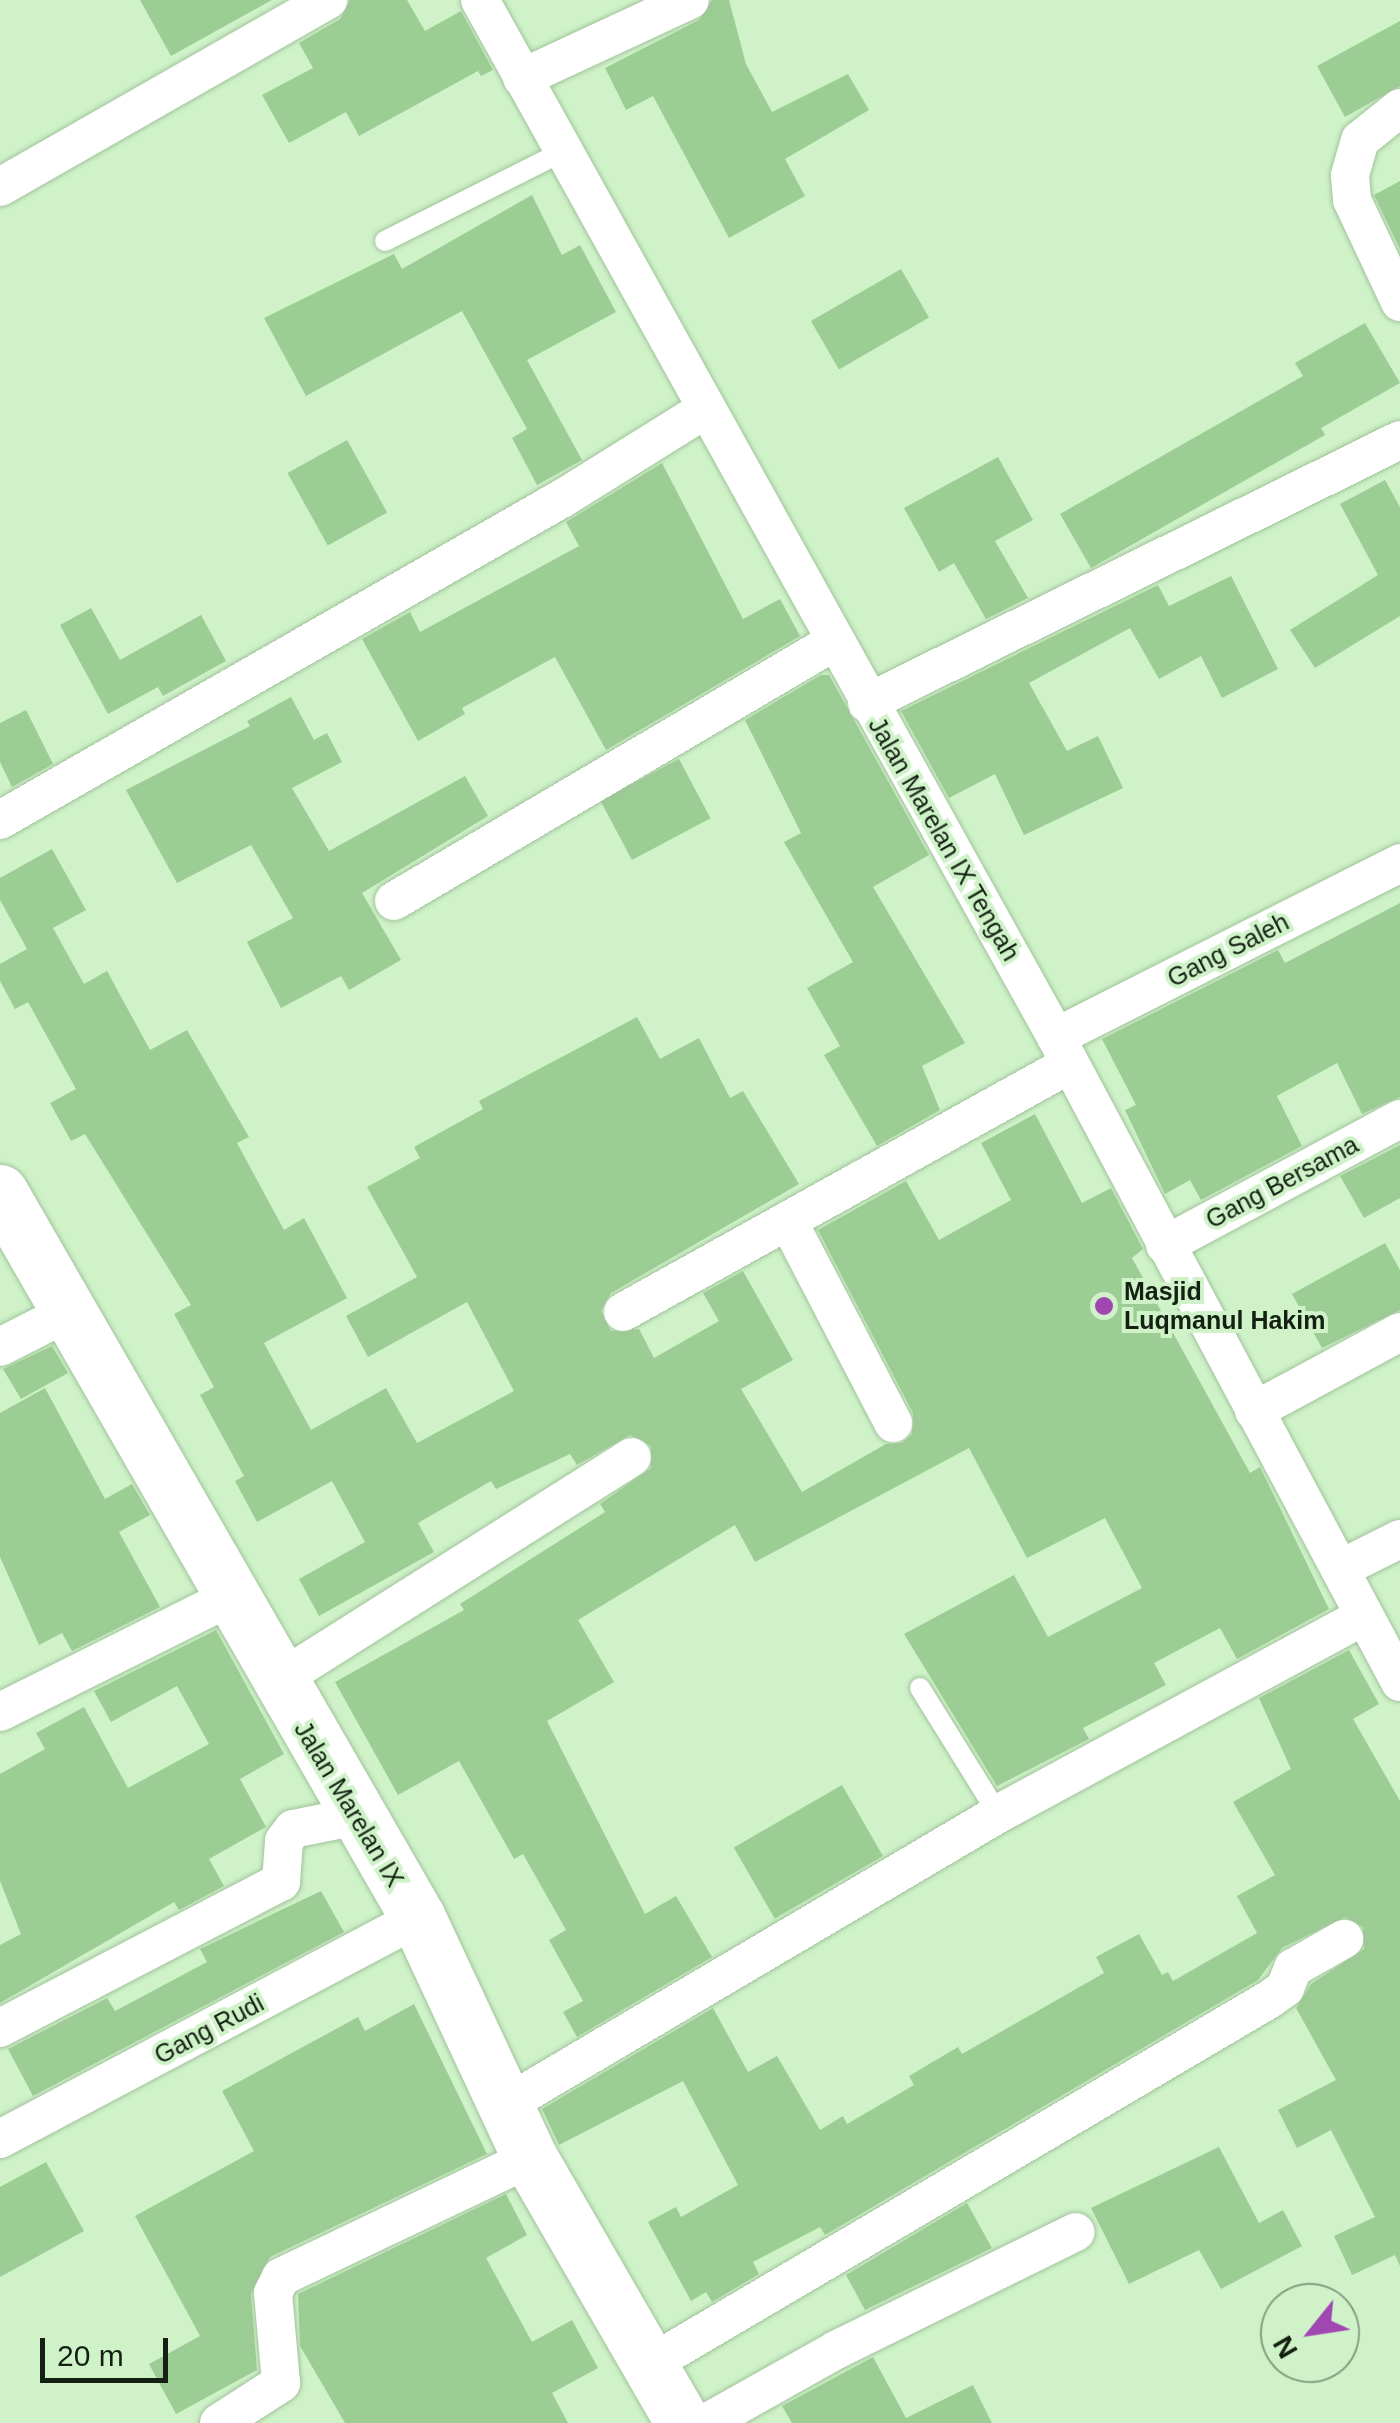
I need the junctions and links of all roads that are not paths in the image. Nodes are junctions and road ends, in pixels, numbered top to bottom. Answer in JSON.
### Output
{"nodes":[{"id":1,"x":328,"y":0,"type":"edge"},
{"id":2,"x":480,"y":0,"type":"edge"},
{"id":3,"x":690,"y":0,"type":"edge"},
{"id":4,"x":522,"y":78,"type":"junction"},
{"id":5,"x":1400,"y":108,"type":"edge"},
{"id":6,"x":564,"y":151,"type":"junction"},
{"id":7,"x":0,"y":186,"type":"edge"},
{"id":8,"x":385,"y":241,"type":"dead end"},
{"id":9,"x":1400,"y":302,"type":"edge"},
{"id":10,"x":706,"y":409,"type":"junction"},
{"id":11,"x":1400,"y":440,"type":"edge"},
{"id":12,"x":832,"y":643,"type":"junction"},
{"id":13,"x":866,"y":703,"type":"junction"},
{"id":14,"x":0,"y":820,"type":"edge"},
{"id":15,"x":1400,"y":864,"type":"edge"},
{"id":16,"x":394,"y":901,"type":"dead end"},
{"id":17,"x":1063,"y":1050,"type":"junction"},
{"id":18,"x":1400,"y":1119,"type":"edge"},
{"id":19,"x":0,"y":1192,"type":"edge"},
{"id":20,"x":788,"y":1221,"type":"junction"},
{"id":21,"x":1165,"y":1244,"type":"junction"},
{"id":22,"x":69,"y":1312,"type":"junction"},
{"id":23,"x":623,"y":1312,"type":"dead end"},
{"id":24,"x":1400,"y":1332,"type":"edge"},
{"id":25,"x":0,"y":1347,"type":"edge"},
{"id":26,"x":1254,"y":1412,"type":"junction"},
{"id":27,"x":893,"y":1423,"type":"dead end"},
{"id":28,"x":632,"y":1456,"type":"dead end"},
{"id":29,"x":1400,"y":1539,"type":"edge"},
{"id":30,"x":1340,"y":1569,"type":"junction"},
{"id":31,"x":233,"y":1596,"type":"junction"},
{"id":32,"x":1364,"y":1616,"type":"junction"},
{"id":33,"x":276,"y":1682,"type":"junction"},
{"id":34,"x":1400,"y":1682,"type":"edge"},
{"id":35,"x":920,"y":1688,"type":"dead end"},
{"id":36,"x":0,"y":1712,"type":"edge"},
{"id":37,"x":998,"y":1814,"type":"junction"},
{"id":38,"x":357,"y":1816,"type":"junction"},
{"id":39,"x":418,"y":1918,"type":"junction"},
{"id":40,"x":1344,"y":1939,"type":"dead end"},
{"id":41,"x":0,"y":2028,"type":"edge"},
{"id":42,"x":506,"y":2104,"type":"junction"},
{"id":43,"x":0,"y":2139,"type":"edge"},
{"id":44,"x":530,"y":2158,"type":"junction"},
{"id":45,"x":1076,"y":2232,"type":"dead end"},
{"id":46,"x":673,"y":2408,"type":"edge"},
{"id":47,"x":218,"y":2423,"type":"edge"}],
"edges":[{"from":1,"to":7,"type":"street"},
{"from":2,"to":4,"type":"street","name":"Jalan Marelan IX Tengah"},
{"from":3,"to":4,"type":"street"},
{"from":4,"to":6,"type":"street","name":"Jalan Marelan IX Tengah"},
{"from":5,"to":9,"type":"street"},
{"from":6,"to":8,"type":"lane"},
{"from":6,"to":10,"type":"street","name":"Jalan Marelan IX Tengah"},
{"from":10,"to":12,"type":"street","name":"Jalan Marelan IX Tengah"},
{"from":10,"to":14,"type":"street"},
{"from":11,"to":13,"type":"street"},
{"from":12,"to":13,"type":"street","name":"Jalan Marelan IX Tengah"},
{"from":12,"to":16,"type":"street"},
{"from":13,"to":17,"type":"street","name":"Jalan Marelan IX Tengah"},
{"from":15,"to":17,"type":"street","name":"Gang Saleh"},
{"from":17,"to":20,"type":"street","name":"Gang Saleh"},
{"from":17,"to":21,"type":"street","name":"Jalan Marelan IX Tengah"},
{"from":18,"to":21,"type":"street","name":"Gang Bersama"},
{"from":19,"to":22,"type":"main road","name":"Jalan Marelan IX"},
{"from":20,"to":23,"type":"street","name":"Gang Saleh"},
{"from":20,"to":27,"type":"street"},
{"from":21,"to":26,"type":"street","name":"Jalan Marelan IX Tengah"},
{"from":22,"to":25,"type":"street"},
{"from":22,"to":31,"type":"main road","name":"Jalan Marelan IX"},
{"from":24,"to":26,"type":"street"},
{"from":26,"to":30,"type":"street","name":"Jalan Marelan IX Tengah"},
{"from":28,"to":33,"type":"street"},
{"from":29,"to":30,"type":"street"},
{"from":30,"to":32,"type":"street","name":"Jalan Marelan IX Tengah"},
{"from":31,"to":33,"type":"main road","name":"Jalan Marelan IX"},
{"from":31,"to":36,"type":"street"},
{"from":32,"to":34,"type":"street","name":"Jalan Marelan IX Tengah"},
{"from":32,"to":37,"type":"street"},
{"from":33,"to":38,"type":"main road","name":"Jalan Marelan IX"},
{"from":35,"to":37,"type":"lane"},
{"from":37,"to":42,"type":"street"},
{"from":38,"to":39,"type":"main road","name":"Jalan Marelan IX"},
{"from":38,"to":41,"type":"street"},
{"from":39,"to":42,"type":"main road","name":"Jalan Marelan IX"},
{"from":39,"to":43,"type":"street","name":"Gang Rudi"},
{"from":40,"to":46,"type":"street"},
{"from":42,"to":44,"type":"main road","name":"Jalan Marelan IX"},
{"from":44,"to":46,"type":"main road","name":"Jalan Marelan IX"},
{"from":44,"to":47,"type":"street"},
{"from":45,"to":46,"type":"street"}]}
